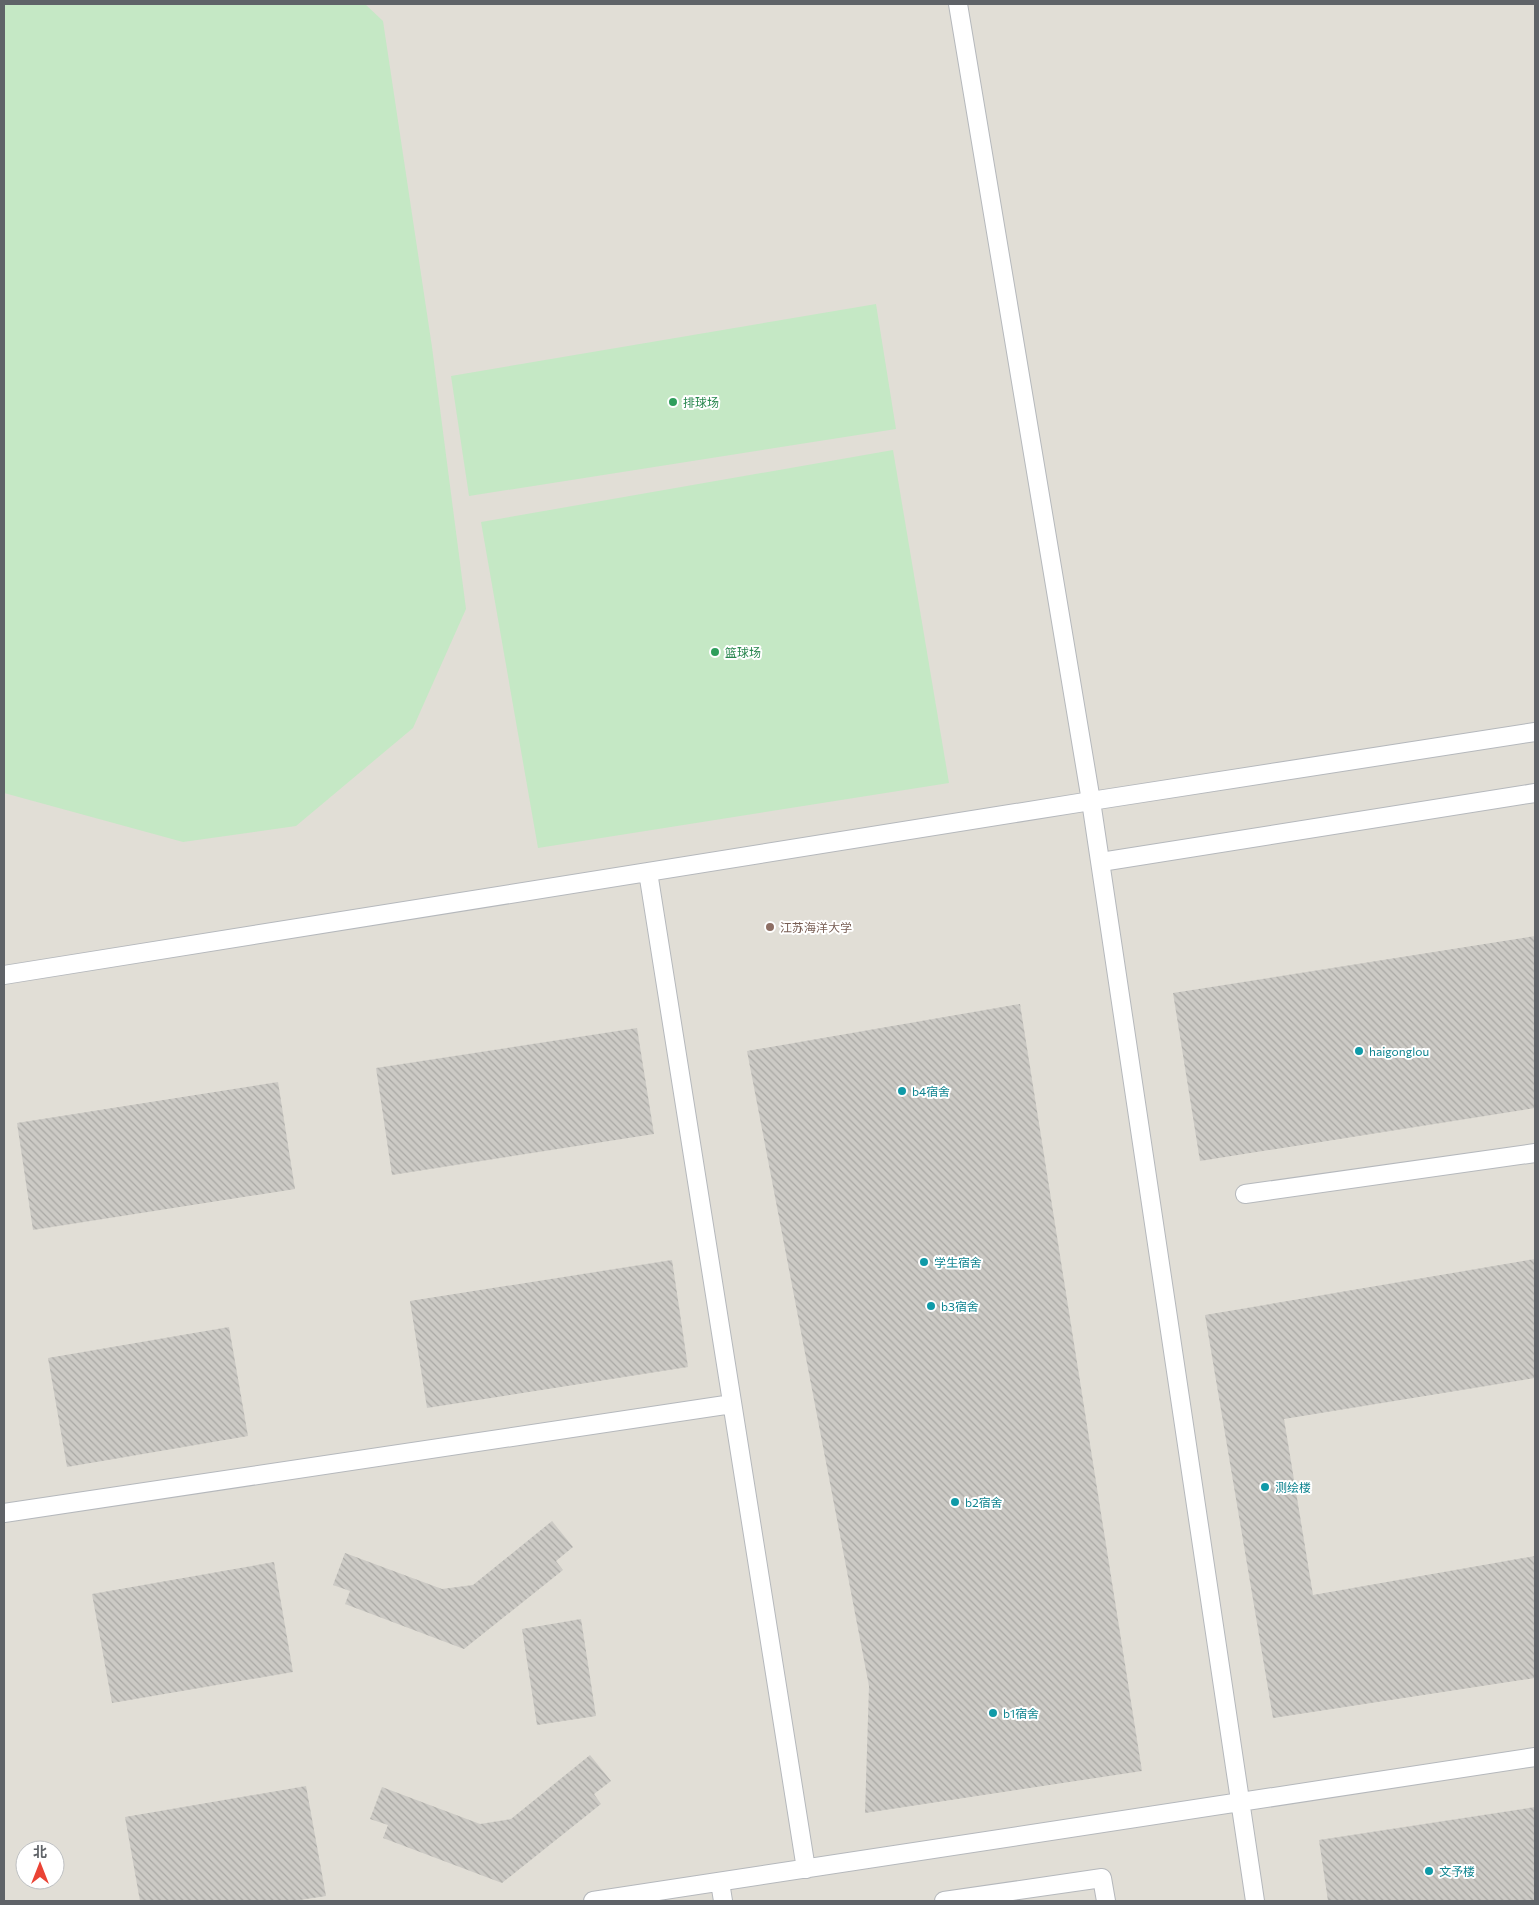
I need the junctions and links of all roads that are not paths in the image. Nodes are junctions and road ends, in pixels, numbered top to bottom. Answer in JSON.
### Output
{"nodes":[{"id":1,"x":958,"y":4,"type":"edge"},
{"id":2,"x":1535,"y":732,"type":"edge"},
{"id":3,"x":1535,"y":793,"type":"edge"},
{"id":4,"x":1092,"y":801,"type":"junction"},
{"id":5,"x":1101,"y":862,"type":"junction"},
{"id":6,"x":648,"y":872,"type":"junction"},
{"id":7,"x":4,"y":975,"type":"edge"},
{"id":8,"x":1535,"y":1153,"type":"edge"},
{"id":9,"x":1245,"y":1194,"type":"dead end"},
{"id":10,"x":732,"y":1404,"type":"junction"},
{"id":11,"x":4,"y":1513,"type":"edge"},
{"id":12,"x":1535,"y":1757,"type":"edge"},
{"id":13,"x":1241,"y":1801,"type":"junction"},
{"id":14,"x":806,"y":1869,"type":"junction"},
{"id":15,"x":720,"y":1882,"type":"junction"},
{"id":16,"x":593,"y":1901,"type":"edge"},
{"id":17,"x":723,"y":1901,"type":"edge"},
{"id":18,"x":944,"y":1901,"type":"edge"},
{"id":19,"x":1106,"y":1901,"type":"edge"},
{"id":20,"x":1255,"y":1901,"type":"edge"}],
"edges":[{"from":1,"to":4,"type":"lane"},
{"from":2,"to":4,"type":"lane"},
{"from":3,"to":5,"type":"lane"},
{"from":4,"to":5,"type":"lane"},
{"from":4,"to":6,"type":"lane"},
{"from":5,"to":13,"type":"lane"},
{"from":6,"to":7,"type":"lane"},
{"from":6,"to":10,"type":"lane"},
{"from":8,"to":9,"type":"lane"},
{"from":10,"to":11,"type":"lane"},
{"from":10,"to":14,"type":"lane"},
{"from":12,"to":13,"type":"lane"},
{"from":13,"to":14,"type":"lane"},
{"from":13,"to":20,"type":"lane"},
{"from":14,"to":15,"type":"lane"},
{"from":15,"to":16,"type":"lane"},
{"from":15,"to":17,"type":"lane"},
{"from":18,"to":19,"type":"lane"}]}
